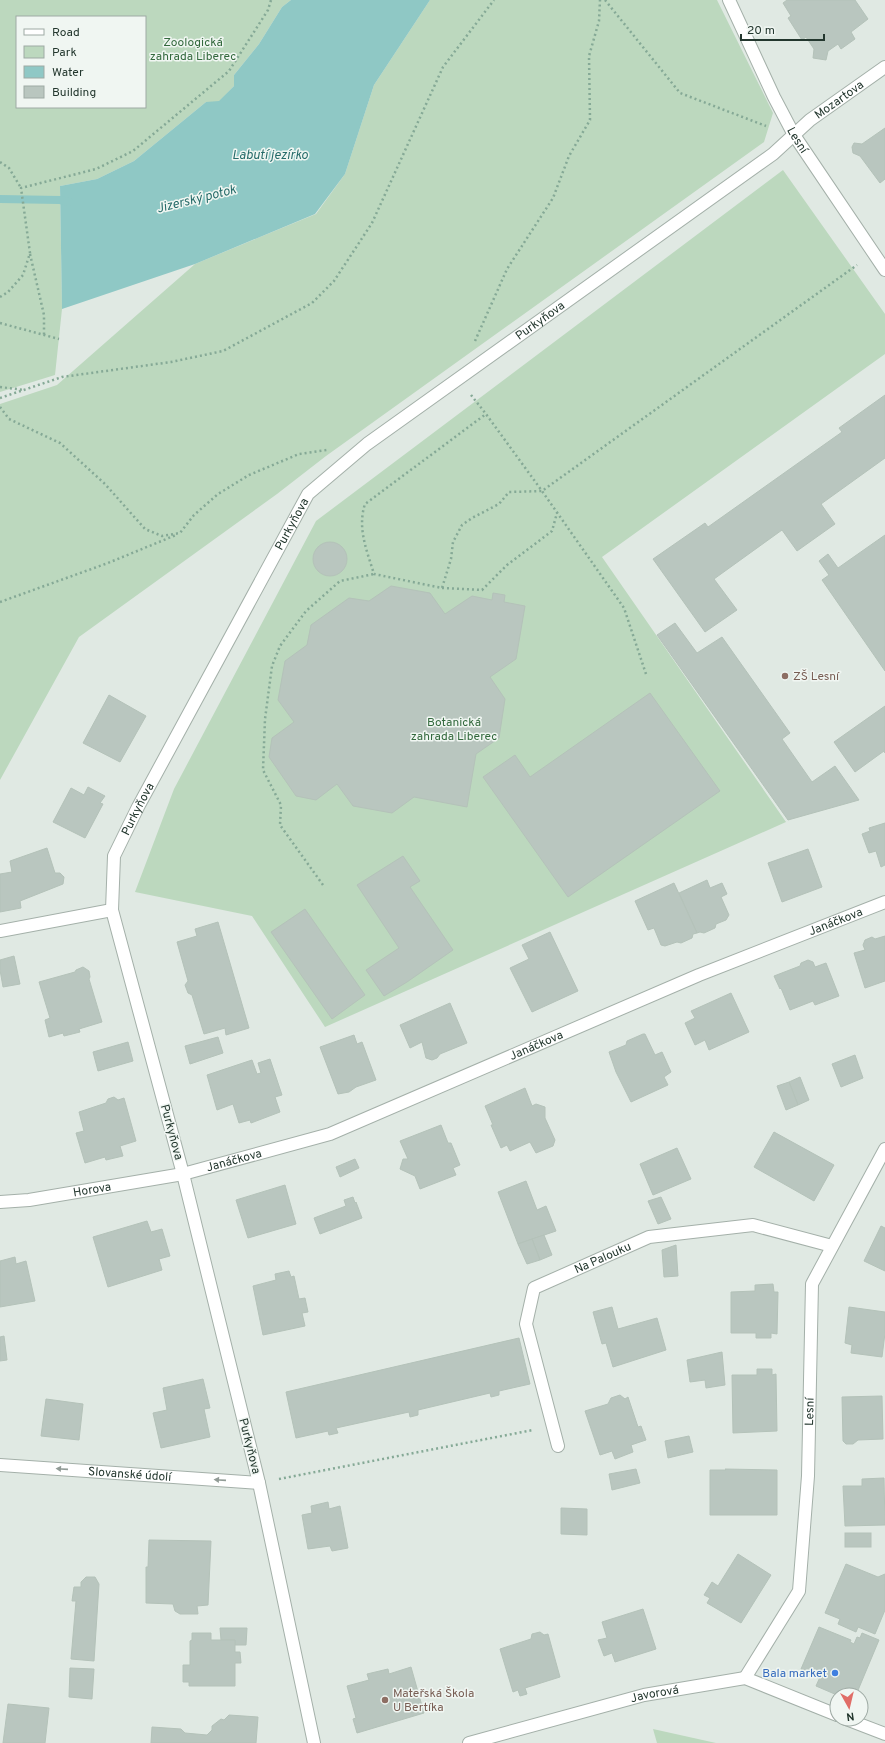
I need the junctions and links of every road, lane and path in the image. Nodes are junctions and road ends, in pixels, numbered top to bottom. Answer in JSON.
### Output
{"nodes":[{"id":1,"x":271,"y":0,"type":"edge"},
{"id":2,"x":494,"y":0,"type":"edge"},
{"id":3,"x":600,"y":0,"type":"edge"},
{"id":4,"x":605,"y":0,"type":"edge"},
{"id":5,"x":729,"y":0,"type":"edge"},
{"id":6,"x":885,"y":67,"type":"edge"},
{"id":7,"x":767,"y":127,"type":"dead end"},
{"id":8,"x":794,"y":135,"type":"junction"},
{"id":9,"x":0,"y":162,"type":"edge"},
{"id":10,"x":21,"y":190,"type":"junction"},
{"id":11,"x":30,"y":253,"type":"junction"},
{"id":12,"x":853,"y":268,"type":"dead end"},
{"id":13,"x":885,"y":270,"type":"edge"},
{"id":14,"x":0,"y":297,"type":"edge"},
{"id":15,"x":0,"y":323,"type":"edge"},
{"id":16,"x":44,"y":336,"type":"junction"},
{"id":17,"x":59,"y":339,"type":"dead end"},
{"id":18,"x":473,"y":344,"type":"dead end"},
{"id":19,"x":0,"y":387,"type":"edge"},
{"id":20,"x":24,"y":390,"type":"junction"},
{"id":21,"x":0,"y":398,"type":"edge"},
{"id":22,"x":0,"y":407,"type":"edge"},
{"id":23,"x":329,"y":450,"type":"dead end"},
{"id":24,"x":542,"y":491,"type":"junction"},
{"id":25,"x":557,"y":512,"type":"junction"},
{"id":26,"x":180,"y":533,"type":"junction"},
{"id":27,"x":374,"y":574,"type":"junction"},
{"id":28,"x":442,"y":588,"type":"junction"},
{"id":29,"x":0,"y":602,"type":"edge"},
{"id":30,"x":646,"y":674,"type":"dead end"},
{"id":31,"x":322,"y":885,"type":"dead end"},
{"id":32,"x":885,"y":902,"type":"edge"},
{"id":33,"x":112,"y":910,"type":"junction"},
{"id":34,"x":0,"y":931,"type":"edge"},
{"id":35,"x":885,"y":1149,"type":"edge"},
{"id":36,"x":183,"y":1174,"type":"junction"},
{"id":37,"x":0,"y":1202,"type":"edge"},
{"id":38,"x":832,"y":1246,"type":"junction"},
{"id":39,"x":553,"y":1426,"type":"junction"},
{"id":40,"x":558,"y":1446,"type":"dead end"},
{"id":41,"x":0,"y":1465,"type":"edge"},
{"id":42,"x":258,"y":1483,"type":"junction"},
{"id":43,"x":745,"y":1678,"type":"junction"},
{"id":44,"x":829,"y":1712,"type":"edge"},
{"id":45,"x":867,"y":1727,"type":"edge"},
{"id":46,"x":885,"y":1734,"type":"edge"},
{"id":47,"x":314,"y":1743,"type":"edge"},
{"id":48,"x":469,"y":1743,"type":"edge"}],
"edges":[{"from":1,"to":10,"type":"path"},
{"from":2,"to":20,"type":"path"},
{"from":3,"to":18,"type":"path"},
{"from":4,"to":7,"type":"path"},
{"from":5,"to":8,"type":"street","name":"Lesní"},
{"from":6,"to":8,"type":"street","name":"Mozartova"},
{"from":8,"to":13,"type":"street","name":"Lesní"},
{"from":8,"to":33,"type":"street","name":"Purkyňova"},
{"from":9,"to":10,"type":"path"},
{"from":10,"to":11,"type":"path"},
{"from":11,"to":14,"type":"path"},
{"from":11,"to":16,"type":"path"},
{"from":12,"to":24,"type":"path"},
{"from":15,"to":16,"type":"path"},
{"from":16,"to":17,"type":"path"},
{"from":19,"to":20,"type":"path"},
{"from":20,"to":21,"type":"path"},
{"from":22,"to":26,"type":"path"},
{"from":23,"to":26,"type":"path"},
{"from":24,"to":25,"type":"path"},
{"from":24,"to":27,"type":"path"},
{"from":24,"to":28,"type":"path"},
{"from":25,"to":28,"type":"path"},
{"from":25,"to":30,"type":"path"},
{"from":26,"to":29,"type":"path"},
{"from":27,"to":28,"type":"path"},
{"from":27,"to":31,"type":"path"},
{"from":32,"to":36,"type":"street","name":"Janáčkova"},
{"from":33,"to":34,"type":"street"},
{"from":33,"to":36,"type":"street","name":"Purkyňova"},
{"from":35,"to":38,"type":"street","name":"Lesní"},
{"from":36,"to":37,"type":"street","name":"Horova"},
{"from":36,"to":42,"type":"street","name":"Purkyňova"},
{"from":38,"to":39,"type":"street","name":"Na Palouku"},
{"from":38,"to":43,"type":"street","name":"Lesní"},
{"from":39,"to":40,"type":"street","name":"Na Palouku"},
{"from":39,"to":42,"type":"path"},
{"from":42,"to":41,"type":"street","name":"Slovanské údolí","one_way":true},
{"from":42,"to":47,"type":"street","name":"Purkyňova"},
{"from":43,"to":44,"type":"street"},
{"from":43,"to":48,"type":"street","name":"Javorová"},
{"from":45,"to":46,"type":"street"}]}
